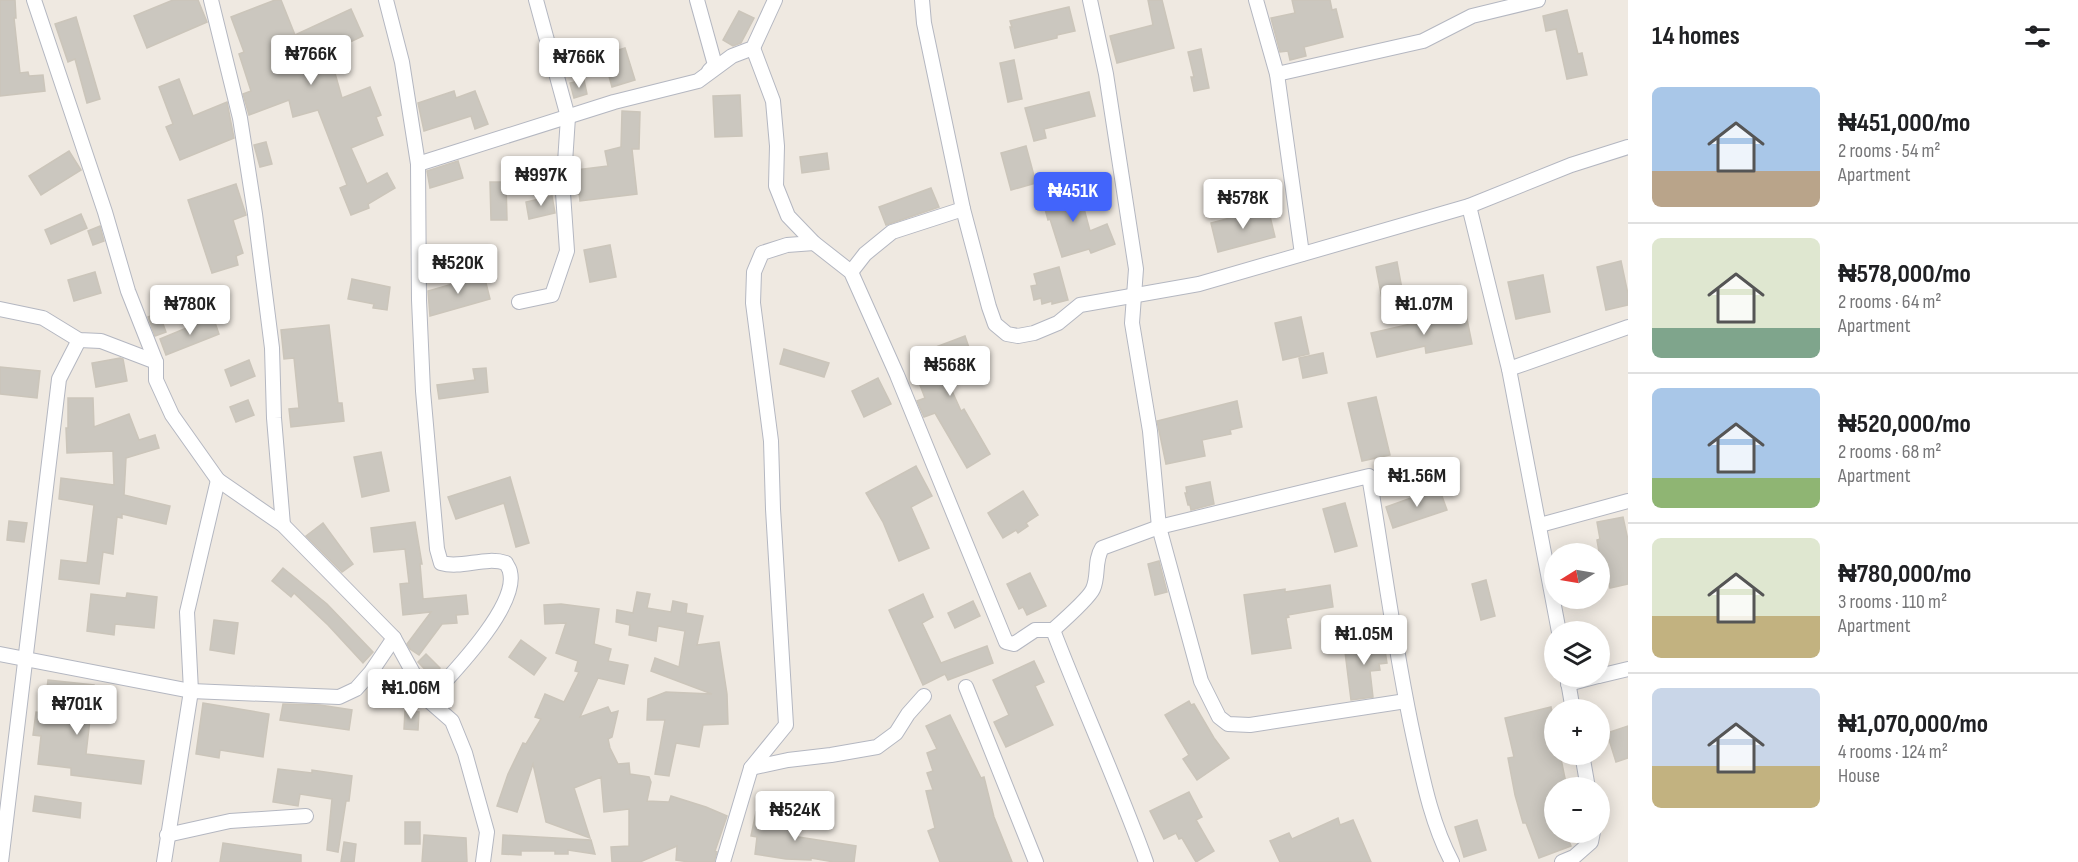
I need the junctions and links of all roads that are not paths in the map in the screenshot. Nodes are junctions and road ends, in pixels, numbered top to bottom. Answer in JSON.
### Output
{"nodes":[{"id":1,"x":34,"y":0,"type":"edge"},
{"id":2,"x":211,"y":0,"type":"edge"},
{"id":3,"x":386,"y":0,"type":"edge"},
{"id":4,"x":536,"y":0,"type":"edge"},
{"id":5,"x":697,"y":0,"type":"edge"},
{"id":6,"x":775,"y":0,"type":"edge"},
{"id":7,"x":922,"y":0,"type":"edge"},
{"id":8,"x":1090,"y":0,"type":"edge"},
{"id":9,"x":1256,"y":0,"type":"edge"},
{"id":10,"x":1538,"y":0,"type":"edge"},
{"id":11,"x":753,"y":48,"type":"junction"},
{"id":12,"x":1277,"y":74,"type":"junction"},
{"id":13,"x":698,"y":81,"type":"junction"},
{"id":14,"x":568,"y":117,"type":"junction"},
{"id":15,"x":1628,"y":147,"type":"edge"},
{"id":16,"x":418,"y":164,"type":"junction"},
{"id":17,"x":1469,"y":206,"type":"junction"},
{"id":18,"x":963,"y":209,"type":"junction"},
{"id":19,"x":814,"y":243,"type":"junction"},
{"id":20,"x":1302,"y":254,"type":"junction"},
{"id":21,"x":851,"y":272,"type":"junction"},
{"id":22,"x":1132,"y":296,"type":"junction"},
{"id":23,"x":519,"y":302,"type":"dead end"},
{"id":24,"x":0,"y":309,"type":"edge"},
{"id":25,"x":1628,"y":327,"type":"edge"},
{"id":26,"x":79,"y":340,"type":"junction"},
{"id":27,"x":156,"y":362,"type":"junction"},
{"id":28,"x":1509,"y":369,"type":"junction"},
{"id":29,"x":218,"y":480,"type":"junction"},
{"id":30,"x":1628,"y":501,"type":"edge"},
{"id":31,"x":283,"y":525,"type":"junction"},
{"id":32,"x":1540,"y":525,"type":"junction"},
{"id":33,"x":1159,"y":527,"type":"junction"},
{"id":34,"x":1557,"y":621,"type":"edge"},
{"id":35,"x":1053,"y":630,"type":"junction"},
{"id":36,"x":394,"y":638,"type":"junction"},
{"id":37,"x":0,"y":654,"type":"edge"},
{"id":38,"x":26,"y":659,"type":"junction"},
{"id":39,"x":1628,"y":669,"type":"edge"},
{"id":40,"x":1610,"y":673,"type":"edge"},
{"id":41,"x":966,"y":687,"type":"dead end"},
{"id":42,"x":191,"y":691,"type":"junction"},
{"id":43,"x":924,"y":696,"type":"dead end"},
{"id":44,"x":428,"y":700,"type":"junction"},
{"id":45,"x":1406,"y":701,"type":"junction"},
{"id":46,"x":751,"y":768,"type":"junction"},
{"id":47,"x":306,"y":816,"type":"dead end"},
{"id":48,"x":167,"y":835,"type":"junction"},
{"id":49,"x":1590,"y":843,"type":"edge"},
{"id":50,"x":2,"y":862,"type":"edge"},
{"id":51,"x":164,"y":862,"type":"edge"},
{"id":52,"x":483,"y":862,"type":"edge"},
{"id":53,"x":723,"y":862,"type":"edge"},
{"id":54,"x":1036,"y":862,"type":"edge"},
{"id":55,"x":1146,"y":862,"type":"edge"},
{"id":56,"x":1452,"y":862,"type":"edge"},
{"id":57,"x":1562,"y":862,"type":"edge"}],
"edges":[{"from":1,"to":27,"type":"street"},
{"from":2,"to":31,"type":"street"},
{"from":3,"to":16,"type":"street"},
{"from":4,"to":14,"type":"street"},
{"from":5,"to":13,"type":"street"},
{"from":6,"to":11,"type":"street"},
{"from":7,"to":18,"type":"street"},
{"from":8,"to":22,"type":"street"},
{"from":9,"to":12,"type":"street"},
{"from":10,"to":12,"type":"street"},
{"from":11,"to":13,"type":"street"},
{"from":11,"to":19,"type":"street"},
{"from":12,"to":20,"type":"street"},
{"from":13,"to":14,"type":"street"},
{"from":14,"to":16,"type":"street"},
{"from":14,"to":23,"type":"street"},
{"from":15,"to":17,"type":"street"},
{"from":16,"to":44,"type":"street"},
{"from":17,"to":20,"type":"street"},
{"from":17,"to":28,"type":"street"},
{"from":18,"to":21,"type":"street"},
{"from":18,"to":22,"type":"street"},
{"from":19,"to":21,"type":"street"},
{"from":19,"to":46,"type":"street"},
{"from":20,"to":22,"type":"street"},
{"from":21,"to":35,"type":"street"},
{"from":22,"to":33,"type":"street"},
{"from":24,"to":26,"type":"street"},
{"from":25,"to":28,"type":"street"},
{"from":26,"to":27,"type":"street"},
{"from":26,"to":38,"type":"street"},
{"from":27,"to":29,"type":"street"},
{"from":28,"to":32,"type":"street"},
{"from":29,"to":31,"type":"street"},
{"from":29,"to":42,"type":"street"},
{"from":30,"to":32,"type":"street"},
{"from":31,"to":36,"type":"street"},
{"from":32,"to":34,"type":"street"},
{"from":33,"to":35,"type":"street"},
{"from":33,"to":45,"type":"street"},
{"from":33,"to":45,"type":"street"},
{"from":35,"to":55,"type":"street"},
{"from":36,"to":42,"type":"street"},
{"from":36,"to":44,"type":"street"},
{"from":37,"to":38,"type":"street"},
{"from":38,"to":42,"type":"street"},
{"from":38,"to":50,"type":"street"},
{"from":39,"to":40,"type":"street"},
{"from":41,"to":54,"type":"street"},
{"from":42,"to":48,"type":"street"},
{"from":43,"to":46,"type":"street"},
{"from":44,"to":52,"type":"street"},
{"from":45,"to":56,"type":"street"},
{"from":46,"to":53,"type":"street"},
{"from":47,"to":48,"type":"street"},
{"from":48,"to":51,"type":"street"},
{"from":49,"to":57,"type":"street"}]}
